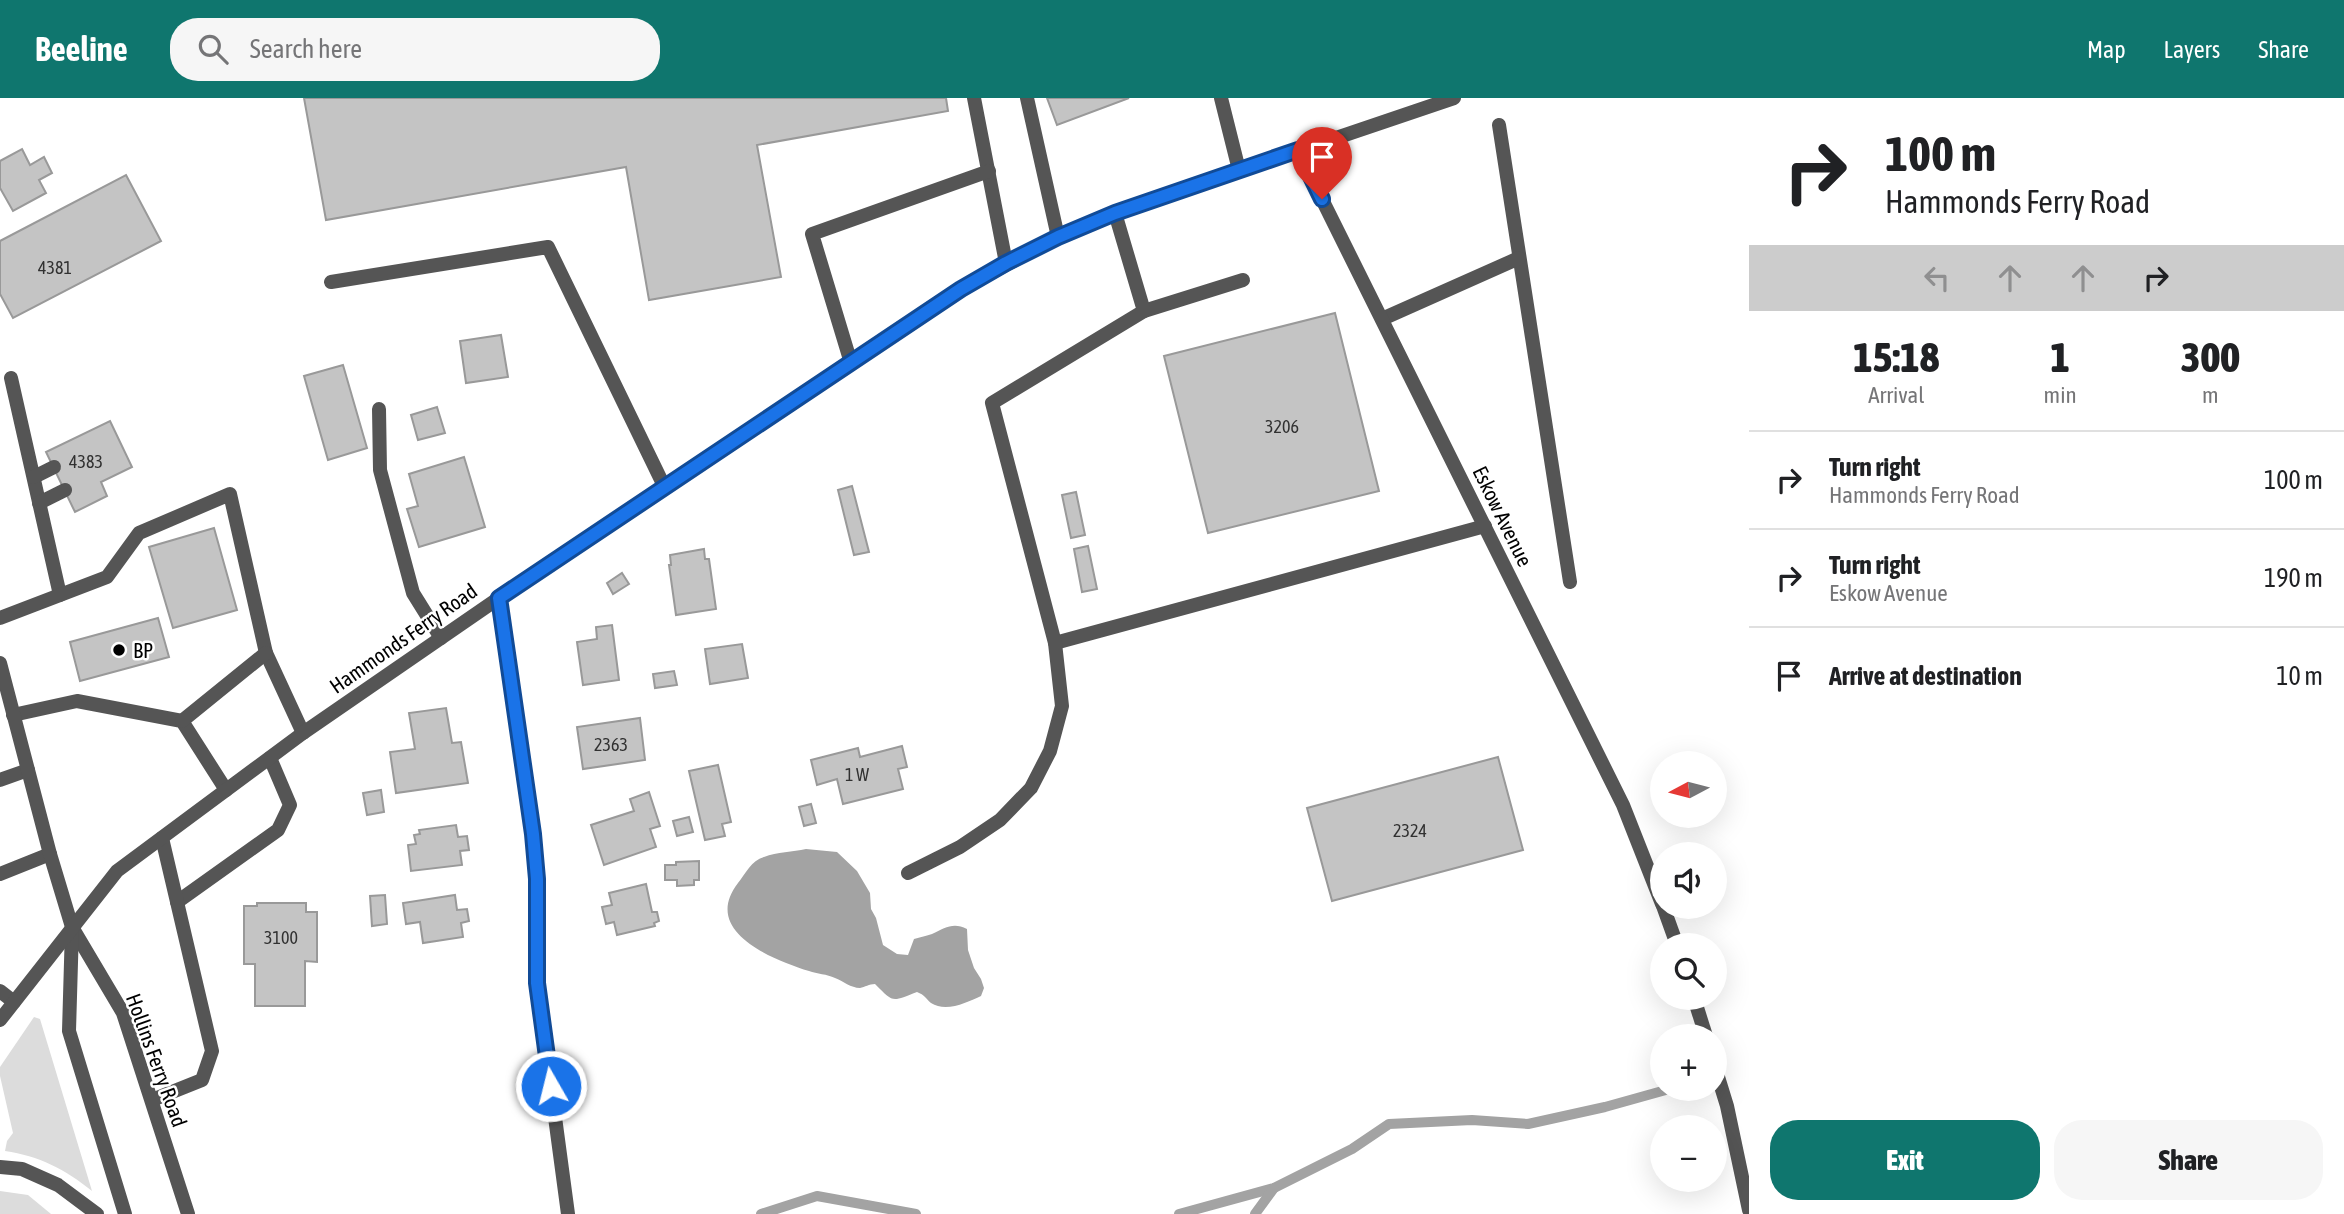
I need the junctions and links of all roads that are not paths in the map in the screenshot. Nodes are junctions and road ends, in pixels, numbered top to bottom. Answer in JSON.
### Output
{"nodes":[{"id":1,"x":974,"y":98,"type":"edge"},
{"id":2,"x":1027,"y":98,"type":"edge"},
{"id":3,"x":1221,"y":98,"type":"edge"},
{"id":4,"x":1454,"y":98,"type":"edge"},
{"id":5,"x":1499,"y":125,"type":"dead end"},
{"id":6,"x":1298,"y":150,"type":"junction"},
{"id":7,"x":1239,"y":170,"type":"junction"},
{"id":8,"x":989,"y":171,"type":"junction"},
{"id":9,"x":1115,"y":213,"type":"junction"},
{"id":10,"x":1058,"y":237,"type":"junction"},
{"id":11,"x":1519,"y":258,"type":"junction"},
{"id":12,"x":1006,"y":263,"type":"junction"},
{"id":13,"x":1243,"y":281,"type":"dead end"},
{"id":14,"x":331,"y":282,"type":"dead end"},
{"id":15,"x":1144,"y":311,"type":"junction"},
{"id":16,"x":1382,"y":319,"type":"junction"},
{"id":17,"x":851,"y":363,"type":"junction"},
{"id":18,"x":11,"y":378,"type":"dead end"},
{"id":19,"x":379,"y":409,"type":"dead end"},
{"id":20,"x":54,"y":467,"type":"dead end"},
{"id":21,"x":34,"y":477,"type":"junction"},
{"id":22,"x":665,"y":488,"type":"junction"},
{"id":23,"x":65,"y":490,"type":"dead end"},
{"id":24,"x":40,"y":503,"type":"junction"},
{"id":25,"x":1485,"y":526,"type":"junction"},
{"id":26,"x":1570,"y":582,"type":"dead end"},
{"id":27,"x":60,"y":595,"type":"junction"},
{"id":28,"x":499,"y":598,"type":"junction"},
{"id":29,"x":0,"y":618,"type":"edge"},
{"id":30,"x":441,"y":638,"type":"junction"},
{"id":31,"x":1055,"y":643,"type":"junction"},
{"id":32,"x":266,"y":653,"type":"junction"},
{"id":33,"x":1,"y":672,"type":"edge"},
{"id":34,"x":13,"y":715,"type":"junction"},
{"id":35,"x":182,"y":721,"type":"junction"},
{"id":36,"x":303,"y":733,"type":"junction"},
{"id":37,"x":270,"y":758,"type":"junction"},
{"id":38,"x":28,"y":770,"type":"junction"},
{"id":39,"x":0,"y":780,"type":"edge"},
{"id":40,"x":226,"y":790,"type":"junction"},
{"id":41,"x":162,"y":838,"type":"junction"},
{"id":42,"x":50,"y":854,"type":"junction"},
{"id":43,"x":1650,"y":872,"type":"edge"},
{"id":44,"x":908,"y":873,"type":"dead end"},
{"id":45,"x":0,"y":874,"type":"edge"},
{"id":46,"x":177,"y":902,"type":"junction"},
{"id":47,"x":72,"y":927,"type":"junction"},
{"id":48,"x":0,"y":991,"type":"edge"},
{"id":49,"x":13,"y":1002,"type":"junction"},
{"id":50,"x":0,"y":1020,"type":"edge"},
{"id":51,"x":152,"y":1100,"type":"junction"},
{"id":52,"x":1725,"y":1101,"type":"edge"},
{"id":53,"x":0,"y":1167,"type":"edge"},
{"id":54,"x":1749,"y":1209,"type":"edge"},
{"id":55,"x":97,"y":1214,"type":"edge"},
{"id":56,"x":125,"y":1214,"type":"edge"},
{"id":57,"x":188,"y":1214,"type":"edge"},
{"id":58,"x":568,"y":1214,"type":"edge"}],
"edges":[{"from":1,"to":8,"type":"street"},
{"from":2,"to":10,"type":"street"},
{"from":3,"to":7,"type":"street"},
{"from":4,"to":6,"type":"street","name":"Hammonds Ferry Road"},
{"from":5,"to":11,"type":"street"},
{"from":6,"to":7,"type":"street","name":"Hammonds Ferry Road"},
{"from":6,"to":16,"type":"street","name":"Eskow Avenue"},
{"from":7,"to":9,"type":"street","name":"Hammonds Ferry Road"},
{"from":8,"to":12,"type":"street"},
{"from":8,"to":17,"type":"street"},
{"from":9,"to":10,"type":"street","name":"Hammonds Ferry Road"},
{"from":9,"to":15,"type":"street"},
{"from":10,"to":12,"type":"street","name":"Hammonds Ferry Road"},
{"from":11,"to":16,"type":"street"},
{"from":11,"to":26,"type":"street"},
{"from":12,"to":17,"type":"street","name":"Hammonds Ferry Road"},
{"from":13,"to":15,"type":"street"},
{"from":14,"to":22,"type":"street"},
{"from":15,"to":31,"type":"street"},
{"from":16,"to":25,"type":"street","name":"Eskow Avenue"},
{"from":17,"to":22,"type":"street","name":"Hammonds Ferry Road"},
{"from":18,"to":21,"type":"street"},
{"from":19,"to":30,"type":"street"},
{"from":20,"to":21,"type":"street"},
{"from":21,"to":24,"type":"street"},
{"from":22,"to":28,"type":"street","name":"Hammonds Ferry Road"},
{"from":23,"to":24,"type":"street"},
{"from":24,"to":27,"type":"street"},
{"from":25,"to":31,"type":"street"},
{"from":25,"to":43,"type":"street","name":"Eskow Avenue"},
{"from":27,"to":29,"type":"street"},
{"from":27,"to":32,"type":"street"},
{"from":28,"to":30,"type":"street","name":"Hammonds Ferry Road"},
{"from":28,"to":58,"type":"street"},
{"from":30,"to":36,"type":"street","name":"Hammonds Ferry Road"},
{"from":31,"to":44,"type":"street"},
{"from":32,"to":35,"type":"street"},
{"from":32,"to":36,"type":"street"},
{"from":33,"to":34,"type":"street","name":"Hollins Ferry Road"},
{"from":34,"to":35,"type":"street"},
{"from":34,"to":38,"type":"street","name":"Hollins Ferry Road"},
{"from":35,"to":40,"type":"street"},
{"from":36,"to":37,"type":"street","name":"Hammonds Ferry Road"},
{"from":37,"to":40,"type":"street","name":"Hammonds Ferry Road"},
{"from":37,"to":46,"type":"street"},
{"from":38,"to":39,"type":"street"},
{"from":38,"to":42,"type":"street","name":"Hollins Ferry Road"},
{"from":40,"to":41,"type":"street","name":"Hammonds Ferry Road"},
{"from":41,"to":46,"type":"street"},
{"from":41,"to":47,"type":"street","name":"Hammonds Ferry Road"},
{"from":42,"to":45,"type":"street"},
{"from":42,"to":47,"type":"street","name":"Hollins Ferry Road"},
{"from":46,"to":51,"type":"street"},
{"from":47,"to":49,"type":"street","name":"Hammonds Ferry Road"},
{"from":47,"to":51,"type":"street","name":"Hollins Ferry Road"},
{"from":47,"to":56,"type":"street","name":"Hollins Ferry Road"},
{"from":48,"to":49,"type":"street"},
{"from":49,"to":50,"type":"street","name":"Hammonds Ferry Road"},
{"from":51,"to":57,"type":"street","name":"Hollins Ferry Road"},
{"from":52,"to":54,"type":"street"},
{"from":53,"to":55,"type":"street"}]}
